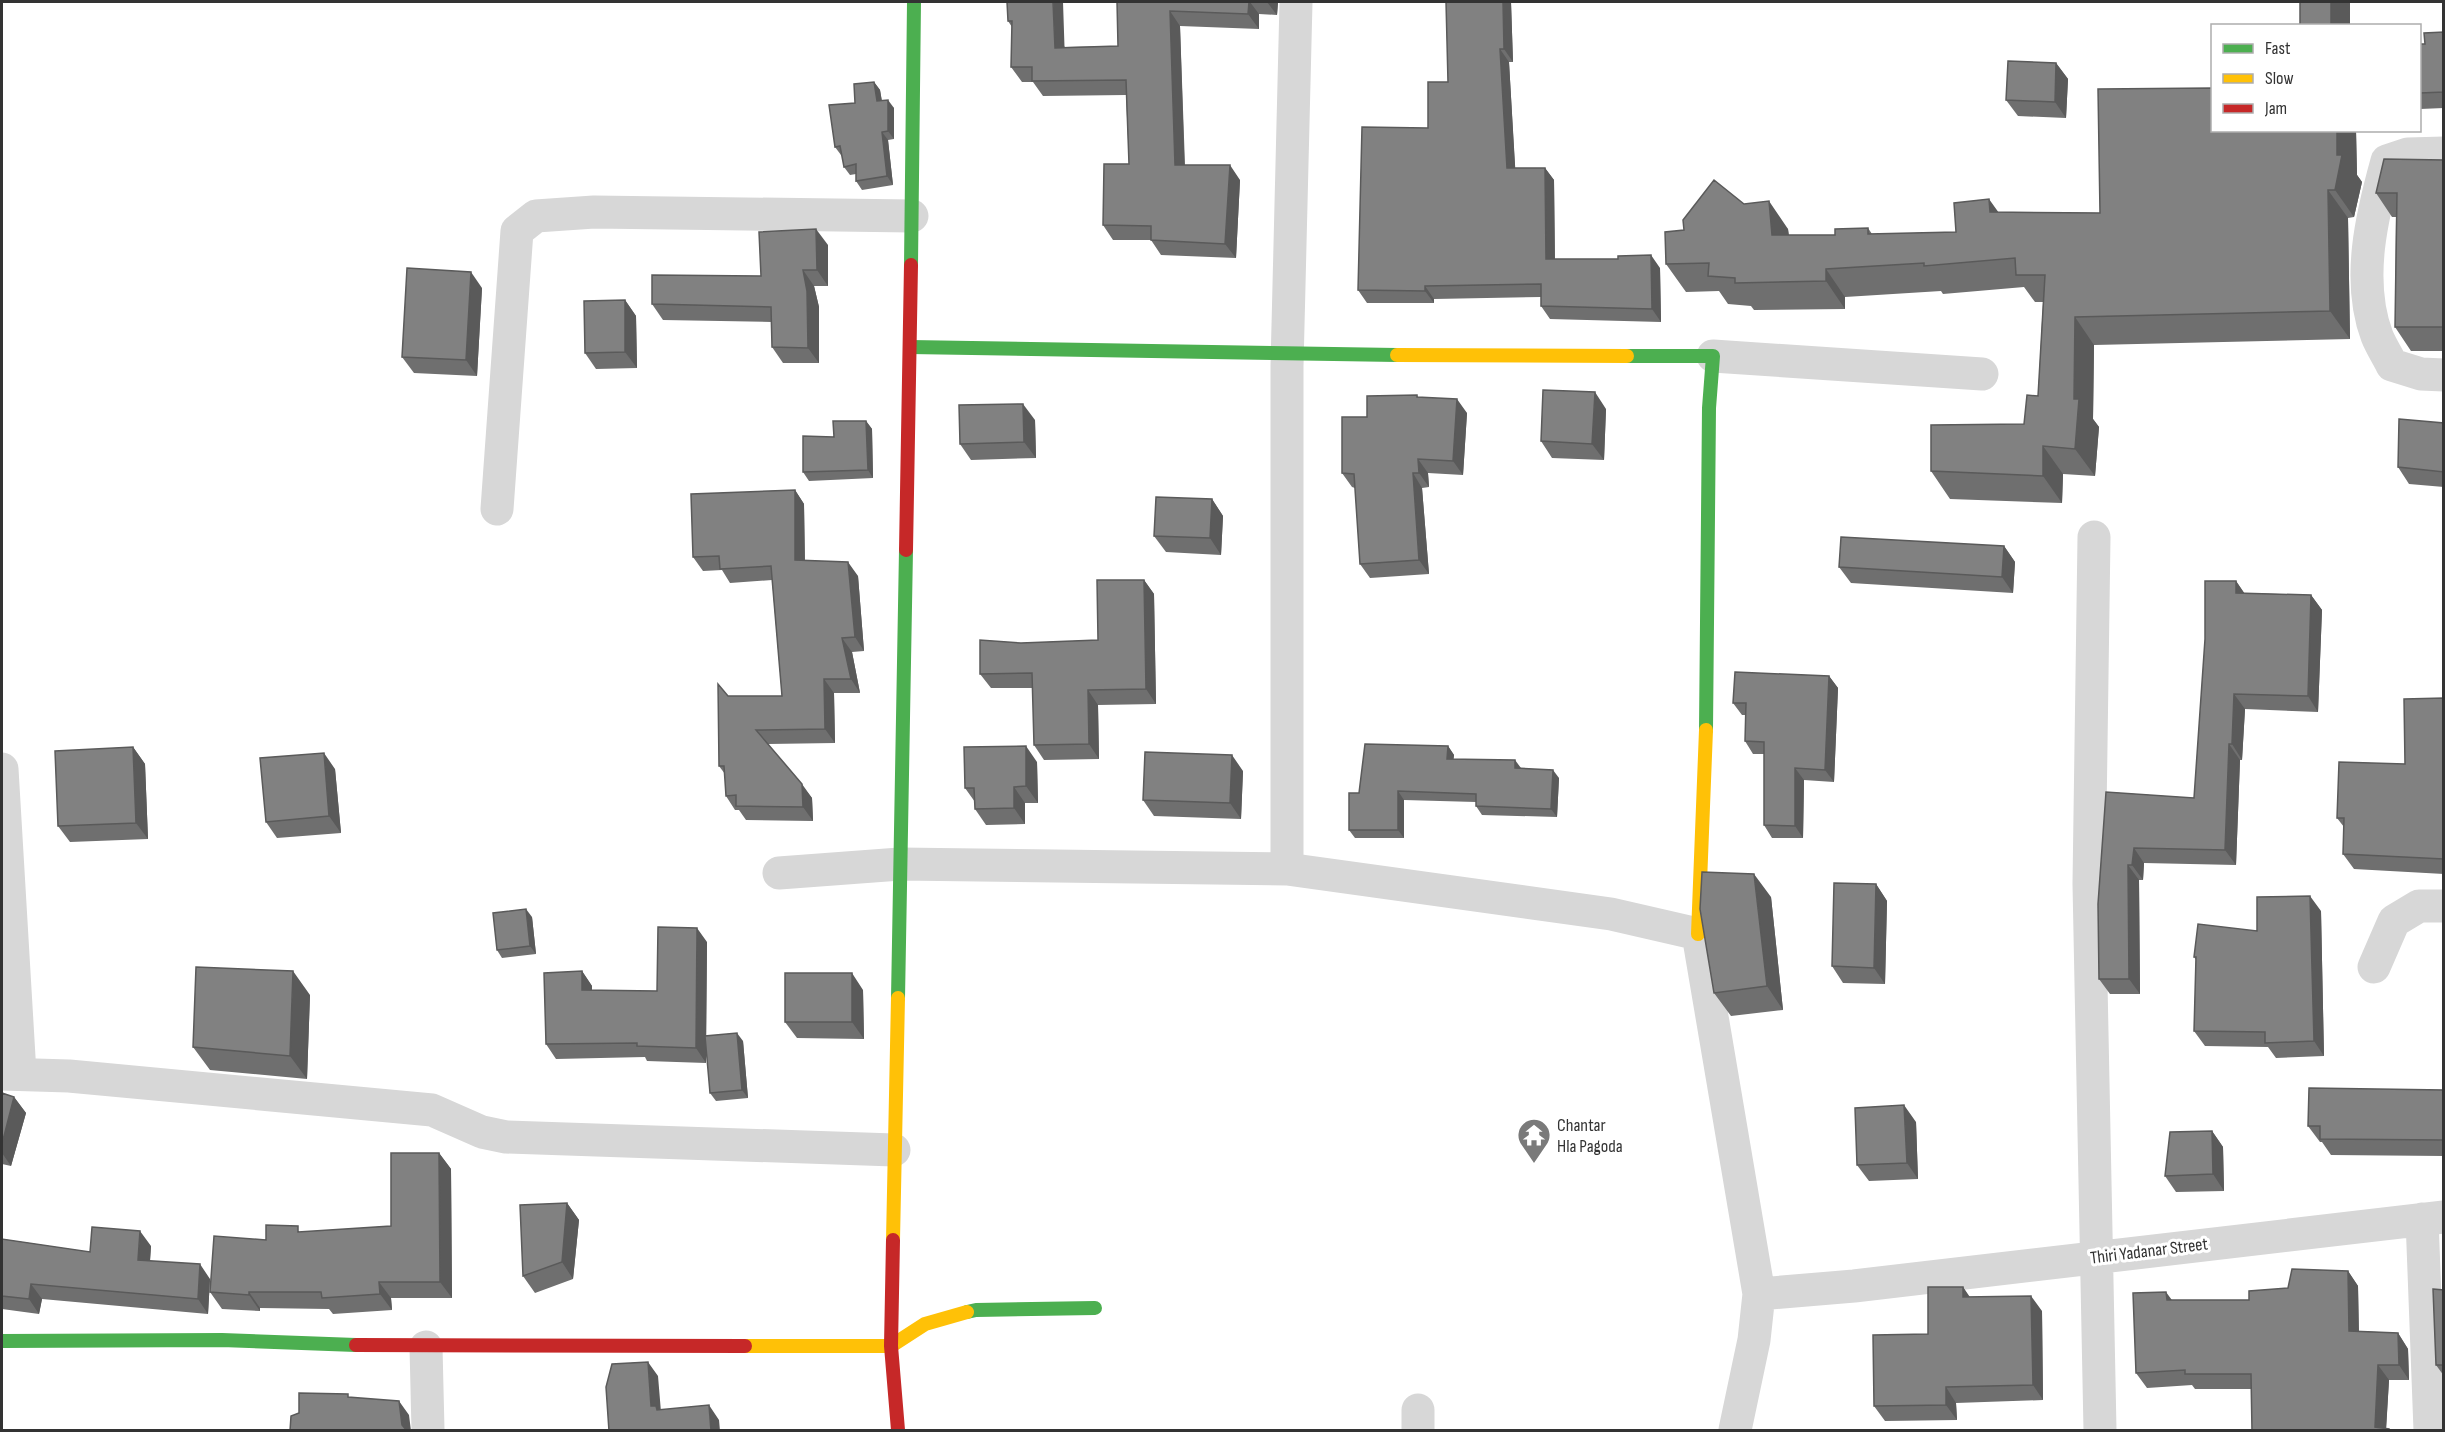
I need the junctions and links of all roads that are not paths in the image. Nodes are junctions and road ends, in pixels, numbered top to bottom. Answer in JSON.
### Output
{"nodes":[{"id":1,"x":914,"y":2,"type":"edge"},
{"id":2,"x":1296,"y":2,"type":"edge"},
{"id":3,"x":2444,"y":153,"type":"edge"},
{"id":4,"x":912,"y":216,"type":"junction"},
{"id":5,"x":910,"y":347,"type":"junction"},
{"id":6,"x":1288,"y":354,"type":"junction"},
{"id":7,"x":1713,"y":357,"type":"junction"},
{"id":8,"x":1982,"y":374,"type":"dead end"},
{"id":9,"x":2444,"y":375,"type":"edge"},
{"id":10,"x":496,"y":509,"type":"dead end"},
{"id":11,"x":2094,"y":537,"type":"dead end"},
{"id":12,"x":2,"y":768,"type":"edge"},
{"id":13,"x":900,"y":864,"type":"junction"},
{"id":14,"x":1287,"y":869,"type":"junction"},
{"id":15,"x":779,"y":873,"type":"dead end"},
{"id":16,"x":2444,"y":906,"type":"edge"},
{"id":17,"x":1698,"y":933,"type":"junction"},
{"id":18,"x":2373,"y":967,"type":"dead end"},
{"id":19,"x":11,"y":1074,"type":"edge"},
{"id":20,"x":894,"y":1150,"type":"junction"},
{"id":21,"x":2433,"y":1218,"type":"edge"},
{"id":22,"x":2098,"y":1256,"type":"junction"},
{"id":23,"x":1759,"y":1294,"type":"junction"},
{"id":24,"x":1095,"y":1308,"type":"dead end"},
{"id":25,"x":2,"y":1341,"type":"edge"},
{"id":26,"x":891,"y":1346,"type":"junction"},
{"id":27,"x":426,"y":1347,"type":"junction"},
{"id":28,"x":428,"y":1431,"type":"edge"},
{"id":29,"x":898,"y":1431,"type":"edge"},
{"id":30,"x":1734,"y":1431,"type":"edge"},
{"id":31,"x":2100,"y":1431,"type":"edge"},
{"id":32,"x":2430,"y":1431,"type":"edge"}],
"edges":[{"from":1,"to":4,"type":"street"},
{"from":2,"to":6,"type":"street"},
{"from":3,"to":9,"type":"street"},
{"from":4,"to":5,"type":"street"},
{"from":4,"to":10,"type":"street"},
{"from":5,"to":6,"type":"street"},
{"from":5,"to":13,"type":"street"},
{"from":6,"to":7,"type":"street"},
{"from":6,"to":14,"type":"street"},
{"from":7,"to":8,"type":"street"},
{"from":7,"to":17,"type":"street"},
{"from":11,"to":22,"type":"street"},
{"from":12,"to":19,"type":"street"},
{"from":13,"to":14,"type":"street"},
{"from":13,"to":15,"type":"street"},
{"from":13,"to":20,"type":"street"},
{"from":14,"to":17,"type":"street"},
{"from":16,"to":18,"type":"street"},
{"from":17,"to":23,"type":"street"},
{"from":19,"to":20,"type":"street"},
{"from":20,"to":26,"type":"street"},
{"from":21,"to":22,"type":"street","name":"Thiri Yadanar Street"},
{"from":21,"to":32,"type":"street"},
{"from":22,"to":23,"type":"street","name":"Thiri Yadanar Street"},
{"from":22,"to":31,"type":"street"},
{"from":23,"to":30,"type":"street"},
{"from":24,"to":26,"type":"street"},
{"from":25,"to":27,"type":"street"},
{"from":26,"to":27,"type":"street"},
{"from":26,"to":29,"type":"street"},
{"from":27,"to":28,"type":"street"}]}
